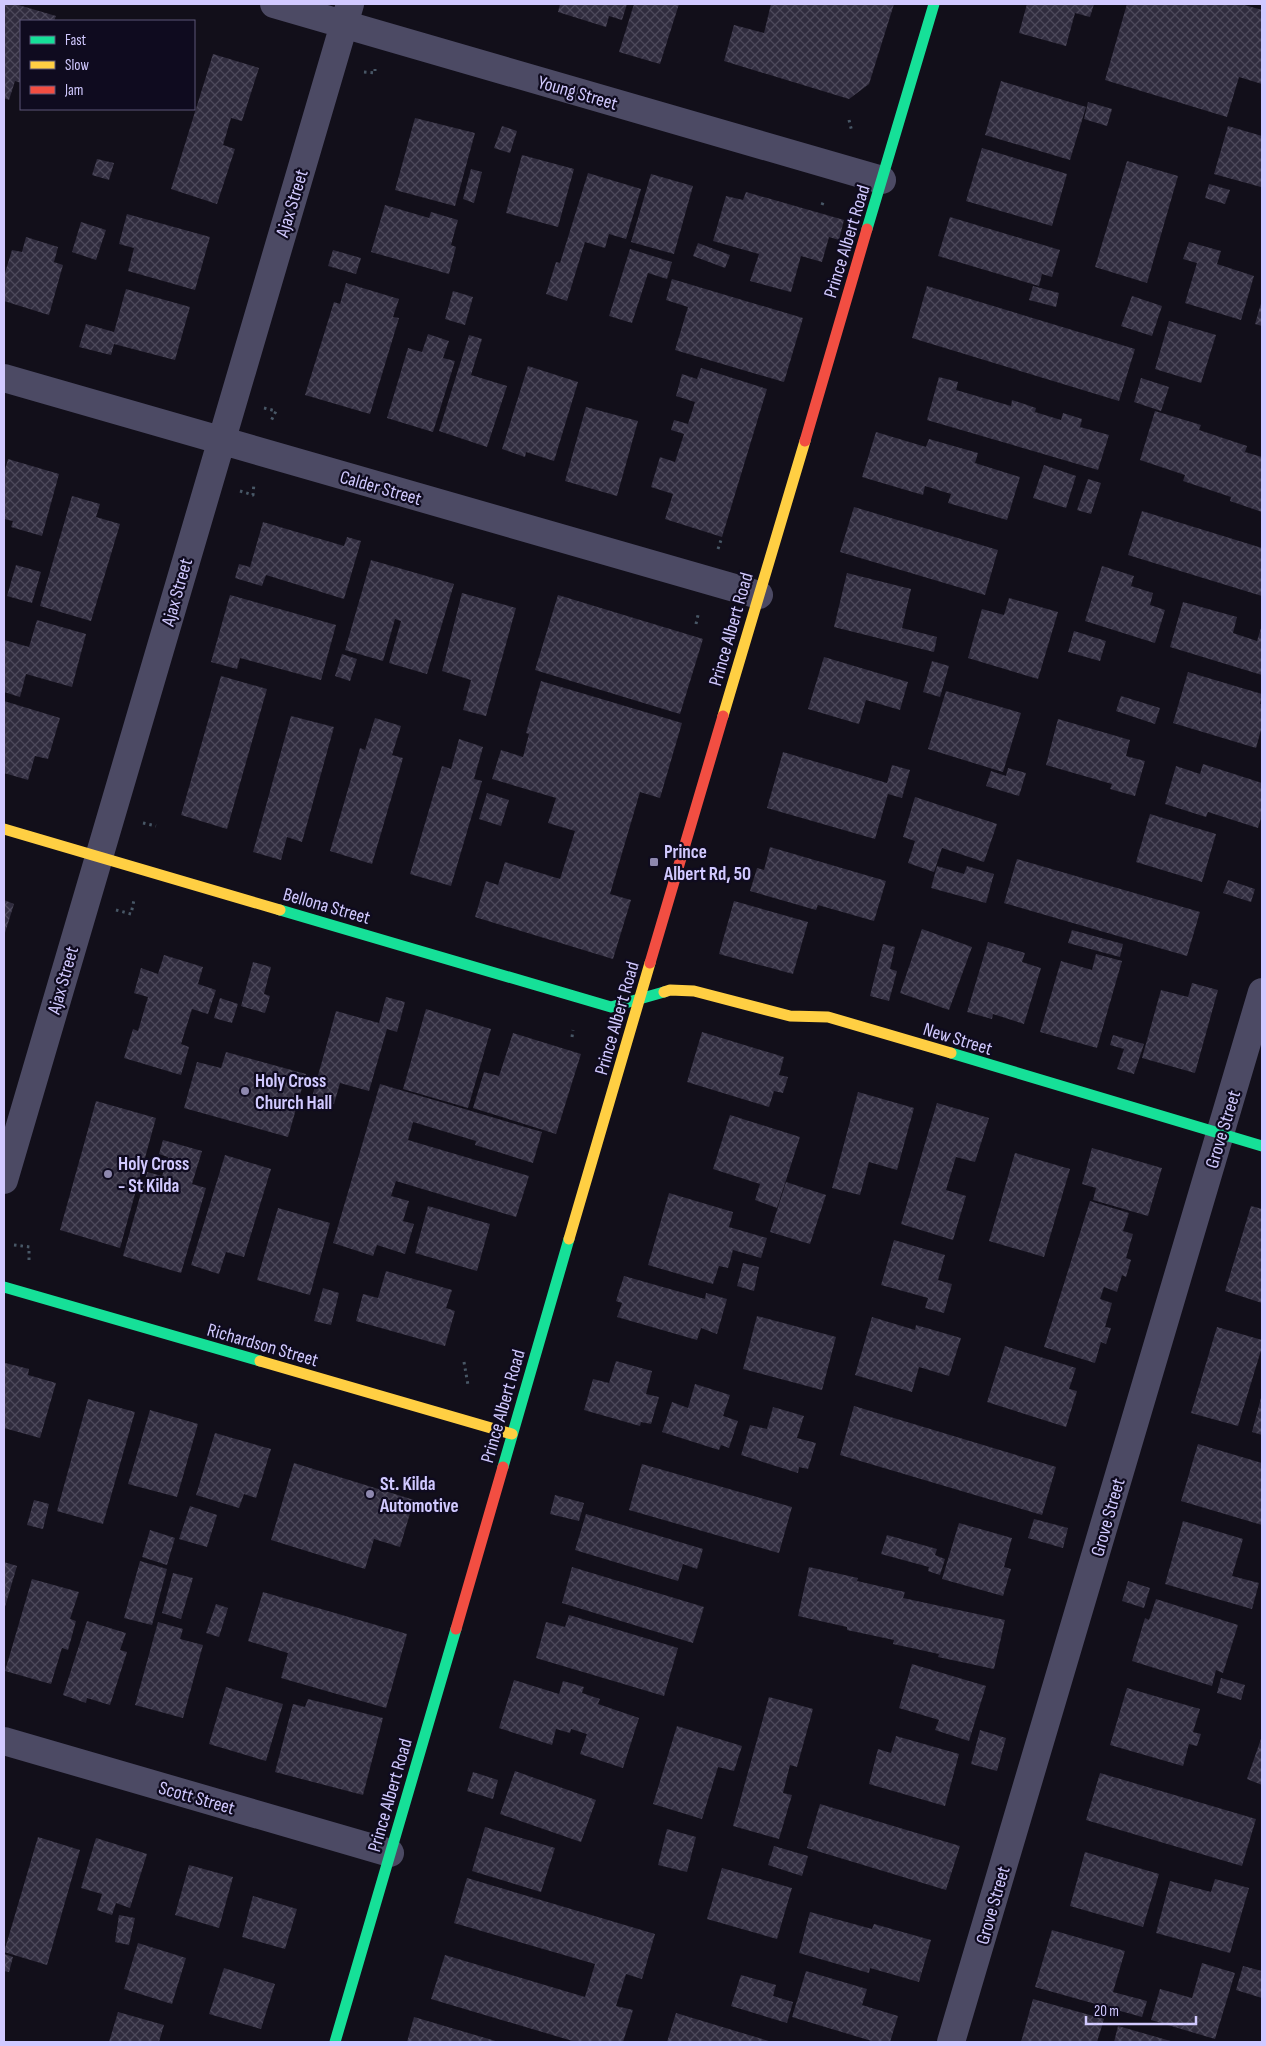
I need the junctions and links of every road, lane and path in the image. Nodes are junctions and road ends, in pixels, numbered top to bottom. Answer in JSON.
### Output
{"nodes":[{"id":1,"x":274,"y":4,"type":"edge"},
{"id":2,"x":934,"y":4,"type":"edge"},
{"id":3,"x":347,"y":14,"type":"edge"},
{"id":4,"x":849,"y":120,"type":"dead end"},
{"id":5,"x":852,"y":132,"type":"dead end"},
{"id":6,"x":882,"y":180,"type":"junction"},
{"id":7,"x":824,"y":200,"type":"dead end"},
{"id":8,"x":822,"y":205,"type":"dead end"},
{"id":9,"x":4,"y":378,"type":"edge"},
{"id":10,"x":221,"y":441,"type":"junction"},
{"id":11,"x":235,"y":489,"type":"dead end"},
{"id":12,"x":253,"y":495,"type":"dead end"},
{"id":13,"x":721,"y":540,"type":"dead end"},
{"id":14,"x":718,"y":549,"type":"dead end"},
{"id":15,"x":759,"y":595,"type":"junction"},
{"id":16,"x":698,"y":615,"type":"dead end"},
{"id":17,"x":696,"y":624,"type":"dead end"},
{"id":18,"x":4,"y":828,"type":"edge"},
{"id":19,"x":99,"y":857,"type":"junction"},
{"id":20,"x":1262,"y":992,"type":"edge"},
{"id":21,"x":640,"y":998,"type":"junction"},
{"id":22,"x":1220,"y":1134,"type":"junction"},
{"id":23,"x":1262,"y":1146,"type":"edge"},
{"id":24,"x":4,"y":1180,"type":"edge"},
{"id":25,"x":14,"y":1245,"type":"dead end"},
{"id":26,"x":29,"y":1260,"type":"dead end"},
{"id":27,"x":4,"y":1287,"type":"edge"},
{"id":28,"x":464,"y":1362,"type":"dead end"},
{"id":29,"x":468,"y":1385,"type":"dead end"},
{"id":30,"x":512,"y":1434,"type":"junction"},
{"id":31,"x":4,"y":1741,"type":"edge"},
{"id":32,"x":390,"y":1853,"type":"junction"},
{"id":33,"x":334,"y":2042,"type":"edge"},
{"id":34,"x":951,"y":2042,"type":"edge"}],
"edges":[{"from":1,"to":3,"type":"street","name":"Young Street"},
{"from":2,"to":6,"type":"street","name":"Prince Albert Road"},
{"from":3,"to":6,"type":"street","name":"Young Street"},
{"from":3,"to":10,"type":"street","name":"Ajax Street"},
{"from":4,"to":5,"type":"path"},
{"from":6,"to":15,"type":"street","name":"Prince Albert Road"},
{"from":7,"to":8,"type":"path"},
{"from":9,"to":10,"type":"street","name":"Calder Street"},
{"from":10,"to":15,"type":"street","name":"Calder Street"},
{"from":10,"to":19,"type":"street","name":"Ajax Street"},
{"from":11,"to":12,"type":"path"},
{"from":13,"to":14,"type":"path"},
{"from":15,"to":21,"type":"street","name":"Prince Albert Road"},
{"from":16,"to":17,"type":"path"},
{"from":18,"to":19,"type":"street","name":"Bellona Street"},
{"from":19,"to":21,"type":"street","name":"Bellona Street"},
{"from":19,"to":24,"type":"street","name":"Ajax Street"},
{"from":20,"to":22,"type":"street","name":"Grove Street"},
{"from":21,"to":22,"type":"street","name":"New Street"},
{"from":21,"to":30,"type":"street","name":"Prince Albert Road"},
{"from":22,"to":23,"type":"street","name":"New Street"},
{"from":22,"to":34,"type":"street","name":"Grove Street"},
{"from":25,"to":26,"type":"path"},
{"from":27,"to":30,"type":"street","name":"Richardson Street"},
{"from":28,"to":29,"type":"path"},
{"from":30,"to":32,"type":"street","name":"Prince Albert Road"},
{"from":31,"to":32,"type":"street","name":"Scott Street"},
{"from":32,"to":33,"type":"street","name":"Prince Albert Road"}]}
